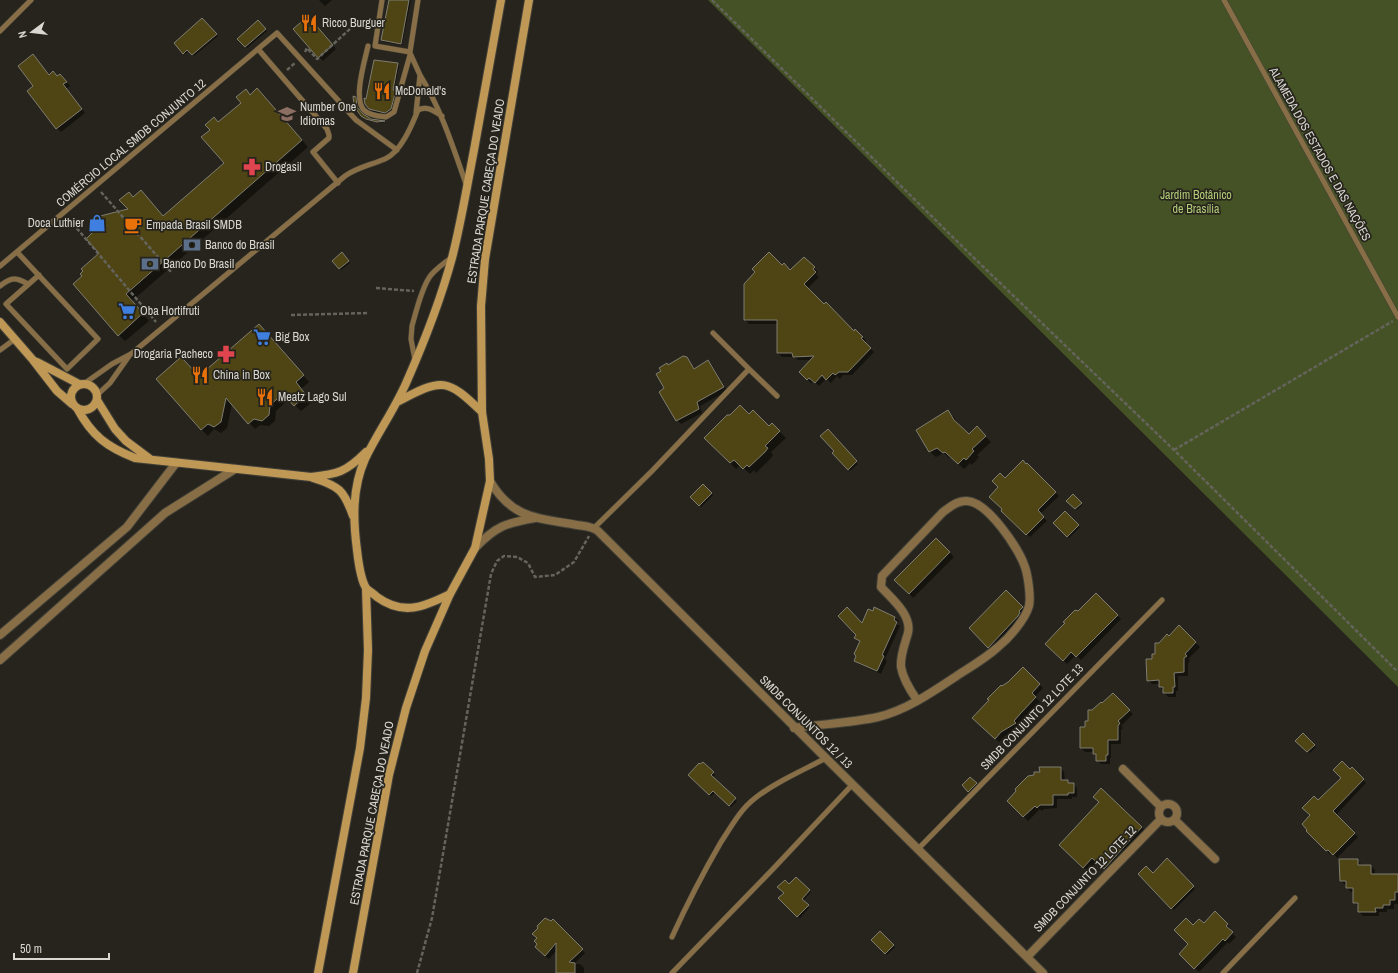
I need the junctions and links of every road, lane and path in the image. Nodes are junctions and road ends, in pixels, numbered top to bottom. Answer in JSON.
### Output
{"nodes":[{"id":1,"x":31,"y":0,"type":"edge"},
{"id":2,"x":382,"y":0,"type":"edge"},
{"id":3,"x":418,"y":0,"type":"edge"},
{"id":4,"x":501,"y":0,"type":"edge"},
{"id":5,"x":529,"y":0,"type":"edge"},
{"id":6,"x":712,"y":0,"type":"edge"},
{"id":7,"x":1224,"y":0,"type":"edge"},
{"id":8,"x":351,"y":28,"type":"dead end"},
{"id":9,"x":0,"y":31,"type":"edge"},
{"id":10,"x":368,"y":46,"type":"dead end"},
{"id":11,"x":258,"y":49,"type":"junction"},
{"id":12,"x":410,"y":54,"type":"junction"},
{"id":13,"x":300,"y":59,"type":"junction"},
{"id":14,"x":317,"y":59,"type":"dead end"},
{"id":15,"x":420,"y":75,"type":"junction"},
{"id":16,"x":280,"y":76,"type":"junction"},
{"id":17,"x":442,"y":116,"type":"junction"},
{"id":18,"x":415,"y":118,"type":"junction"},
{"id":19,"x":397,"y":150,"type":"junction"},
{"id":20,"x":338,"y":183,"type":"junction"},
{"id":21,"x":95,"y":186,"type":"junction"},
{"id":22,"x":467,"y":186,"type":"junction"},
{"id":23,"x":64,"y":213,"type":"junction"},
{"id":24,"x":17,"y":252,"type":"junction"},
{"id":25,"x":452,"y":258,"type":"junction"},
{"id":26,"x":0,"y":266,"type":"edge"},
{"id":27,"x":172,"y":273,"type":"dead end"},
{"id":28,"x":38,"y":275,"type":"junction"},
{"id":29,"x":28,"y":284,"type":"junction"},
{"id":30,"x":0,"y":286,"type":"edge"},
{"id":31,"x":376,"y":288,"type":"dead end"},
{"id":32,"x":416,"y":291,"type":"dead end"},
{"id":33,"x":368,"y":313,"type":"dead end"},
{"id":34,"x":291,"y":315,"type":"dead end"},
{"id":35,"x":1398,"y":317,"type":"edge"},
{"id":36,"x":0,"y":322,"type":"edge"},
{"id":37,"x":162,"y":329,"type":"junction"},
{"id":38,"x":713,"y":333,"type":"dead end"},
{"id":39,"x":15,"y":339,"type":"junction"},
{"id":40,"x":0,"y":350,"type":"edge"},
{"id":41,"x":131,"y":354,"type":"junction"},
{"id":42,"x":33,"y":360,"type":"junction"},
{"id":43,"x":416,"y":362,"type":"junction"},
{"id":44,"x":748,"y":369,"type":"junction"},
{"id":45,"x":82,"y":384,"type":"junction"},
{"id":46,"x":777,"y":396,"type":"dead end"},
{"id":47,"x":97,"y":397,"type":"junction"},
{"id":48,"x":399,"y":401,"type":"junction"},
{"id":49,"x":75,"y":406,"type":"junction"},
{"id":50,"x":482,"y":412,"type":"junction"},
{"id":51,"x":371,"y":448,"type":"junction"},
{"id":52,"x":1174,"y":450,"type":"junction"},
{"id":53,"x":152,"y":460,"type":"junction"},
{"id":54,"x":176,"y":463,"type":"junction"},
{"id":55,"x":236,"y":469,"type":"junction"},
{"id":56,"x":311,"y":477,"type":"junction"},
{"id":57,"x":490,"y":481,"type":"junction"},
{"id":58,"x":354,"y":518,"type":"junction"},
{"id":59,"x":536,"y":518,"type":"junction"},
{"id":60,"x":594,"y":528,"type":"junction"},
{"id":61,"x":475,"y":548,"type":"junction"},
{"id":62,"x":366,"y":588,"type":"junction"},
{"id":63,"x":450,"y":594,"type":"junction"},
{"id":64,"x":1162,"y":600,"type":"dead end"},
{"id":65,"x":0,"y":635,"type":"edge"},
{"id":66,"x":0,"y":660,"type":"edge"},
{"id":67,"x":1398,"y":672,"type":"edge"},
{"id":68,"x":916,"y":700,"type":"junction"},
{"id":69,"x":794,"y":728,"type":"junction"},
{"id":70,"x":826,"y":758,"type":"junction"},
{"id":71,"x":1123,"y":769,"type":"dead end"},
{"id":72,"x":852,"y":785,"type":"junction"},
{"id":73,"x":1161,"y":807,"type":"junction"},
{"id":74,"x":1161,"y":819,"type":"junction"},
{"id":75,"x":1175,"y":820,"type":"junction"},
{"id":76,"x":918,"y":849,"type":"junction"},
{"id":77,"x":1215,"y":859,"type":"dead end"},
{"id":78,"x":1295,"y":898,"type":"dead end"},
{"id":79,"x":672,"y":937,"type":"dead end"},
{"id":80,"x":1027,"y":956,"type":"junction"},
{"id":81,"x":318,"y":973,"type":"edge"},
{"id":82,"x":353,"y":973,"type":"edge"},
{"id":83,"x":418,"y":973,"type":"edge"},
{"id":84,"x":672,"y":973,"type":"edge"},
{"id":85,"x":1043,"y":973,"type":"edge"},
{"id":86,"x":1223,"y":973,"type":"edge"}],
"edges":[{"from":1,"to":9,"type":"lane"},
{"from":2,"to":12,"type":"lane"},
{"from":3,"to":12,"type":"lane"},
{"from":4,"to":22,"type":"main road","name":"ESTRADA PARQUE CABEÇA DO VEADO"},
{"from":5,"to":50,"type":"main road","name":"ESTRADA PARQUE CABEÇA DO VEADO"},
{"from":6,"to":52,"type":"path"},
{"from":7,"to":35,"type":"lane","name":"ALAMEDA DOS ESTADOS E DAS NAÇÕES"},
{"from":8,"to":14,"type":"path"},
{"from":10,"to":12,"type":"lane"},
{"from":11,"to":13,"type":"lane","name":"COMÉRCIO LOCAL SMDB CONJUNTO 12"},
{"from":11,"to":16,"type":"lane"},
{"from":11,"to":21,"type":"lane","name":"COMÉRCIO LOCAL SMDB CONJUNTO 12"},
{"from":12,"to":15,"type":"lane"},
{"from":13,"to":16,"type":"path"},
{"from":13,"to":19,"type":"lane"},
{"from":15,"to":17,"type":"lane"},
{"from":15,"to":18,"type":"lane"},
{"from":16,"to":20,"type":"lane"},
{"from":17,"to":18,"type":"lane"},
{"from":17,"to":22,"type":"lane"},
{"from":18,"to":19,"type":"lane"},
{"from":19,"to":20,"type":"lane"},
{"from":20,"to":37,"type":"lane"},
{"from":21,"to":23,"type":"lane","name":"COMÉRCIO LOCAL SMDB CONJUNTO 12"},
{"from":21,"to":27,"type":"path"},
{"from":22,"to":25,"type":"main road","name":"ESTRADA PARQUE CABEÇA DO VEADO"},
{"from":23,"to":24,"type":"lane","name":"COMÉRCIO LOCAL SMDB CONJUNTO 12"},
{"from":23,"to":37,"type":"path"},
{"from":24,"to":26,"type":"lane","name":"COMÉRCIO LOCAL SMDB CONJUNTO 12"},
{"from":24,"to":28,"type":"lane"},
{"from":25,"to":43,"type":"main road","name":"ESTRADA PARQUE CABEÇA DO VEADO"},
{"from":25,"to":43,"type":"lane"},
{"from":28,"to":29,"type":"lane"},
{"from":28,"to":29,"type":"lane"},
{"from":29,"to":30,"type":"lane"},
{"from":31,"to":32,"type":"path"},
{"from":33,"to":34,"type":"path"},
{"from":35,"to":52,"type":"path"},
{"from":36,"to":39,"type":"main road"},
{"from":37,"to":41,"type":"lane"},
{"from":38,"to":44,"type":"lane"},
{"from":39,"to":40,"type":"lane"},
{"from":39,"to":42,"type":"main road"},
{"from":41,"to":45,"type":"lane"},
{"from":41,"to":47,"type":"lane"},
{"from":42,"to":45,"type":"main road"},
{"from":42,"to":49,"type":"main road"},
{"from":43,"to":48,"type":"main road","name":"ESTRADA PARQUE CABEÇA DO VEADO"},
{"from":44,"to":46,"type":"lane"},
{"from":44,"to":60,"type":"lane"},
{"from":45,"to":47,"type":"main road"},
{"from":45,"to":49,"type":"main road"},
{"from":47,"to":49,"type":"main road"},
{"from":47,"to":53,"type":"main road"},
{"from":48,"to":50,"type":"main road"},
{"from":48,"to":51,"type":"main road","name":"ESTRADA PARQUE CABEÇA DO VEADO"},
{"from":49,"to":53,"type":"main road"},
{"from":50,"to":57,"type":"main road","name":"ESTRADA PARQUE CABEÇA DO VEADO"},
{"from":51,"to":56,"type":"main road"},
{"from":51,"to":58,"type":"main road"},
{"from":52,"to":67,"type":"path"},
{"from":53,"to":54,"type":"main road"},
{"from":54,"to":55,"type":"main road"},
{"from":54,"to":65,"type":"street"},
{"from":55,"to":56,"type":"main road"},
{"from":55,"to":66,"type":"street"},
{"from":56,"to":58,"type":"main road"},
{"from":57,"to":59,"type":"street"},
{"from":57,"to":61,"type":"main road","name":"ESTRADA PARQUE CABEÇA DO VEADO"},
{"from":58,"to":62,"type":"main road","name":"ESTRADA PARQUE CABEÇA DO VEADO"},
{"from":59,"to":60,"type":"street"},
{"from":59,"to":61,"type":"street"},
{"from":60,"to":69,"type":"street","name":"SMDB CONJUNTOS 12 / 13"},
{"from":60,"to":83,"type":"path"},
{"from":61,"to":63,"type":"main road","name":"ESTRADA PARQUE CABEÇA DO VEADO"},
{"from":62,"to":63,"type":"main road"},
{"from":62,"to":81,"type":"main road","name":"ESTRADA PARQUE CABEÇA DO VEADO"},
{"from":63,"to":82,"type":"main road","name":"ESTRADA PARQUE CABEÇA DO VEADO"},
{"from":64,"to":76,"type":"lane","name":"SMDB CONJUNTO 12 LOTE 13"},
{"from":68,"to":68,"type":"street"},
{"from":68,"to":69,"type":"street"},
{"from":69,"to":70,"type":"street","name":"SMDB CONJUNTOS 12 / 13"},
{"from":70,"to":72,"type":"street","name":"SMDB CONJUNTOS 12 / 13"},
{"from":70,"to":79,"type":"lane"},
{"from":71,"to":73,"type":"street"},
{"from":72,"to":76,"type":"street","name":"SMDB CONJUNTOS 12 / 13"},
{"from":72,"to":84,"type":"lane"},
{"from":73,"to":74,"type":"street"},
{"from":73,"to":75,"type":"street"},
{"from":74,"to":75,"type":"street"},
{"from":74,"to":80,"type":"street","name":"SMDB CONJUNTO 12 LOTE 12"},
{"from":75,"to":77,"type":"street"},
{"from":76,"to":80,"type":"street","name":"SMDB CONJUNTOS 12 / 13"},
{"from":78,"to":86,"type":"lane"},
{"from":80,"to":85,"type":"street","name":"SMDB CONJUNTOS 12 / 13"}]}
